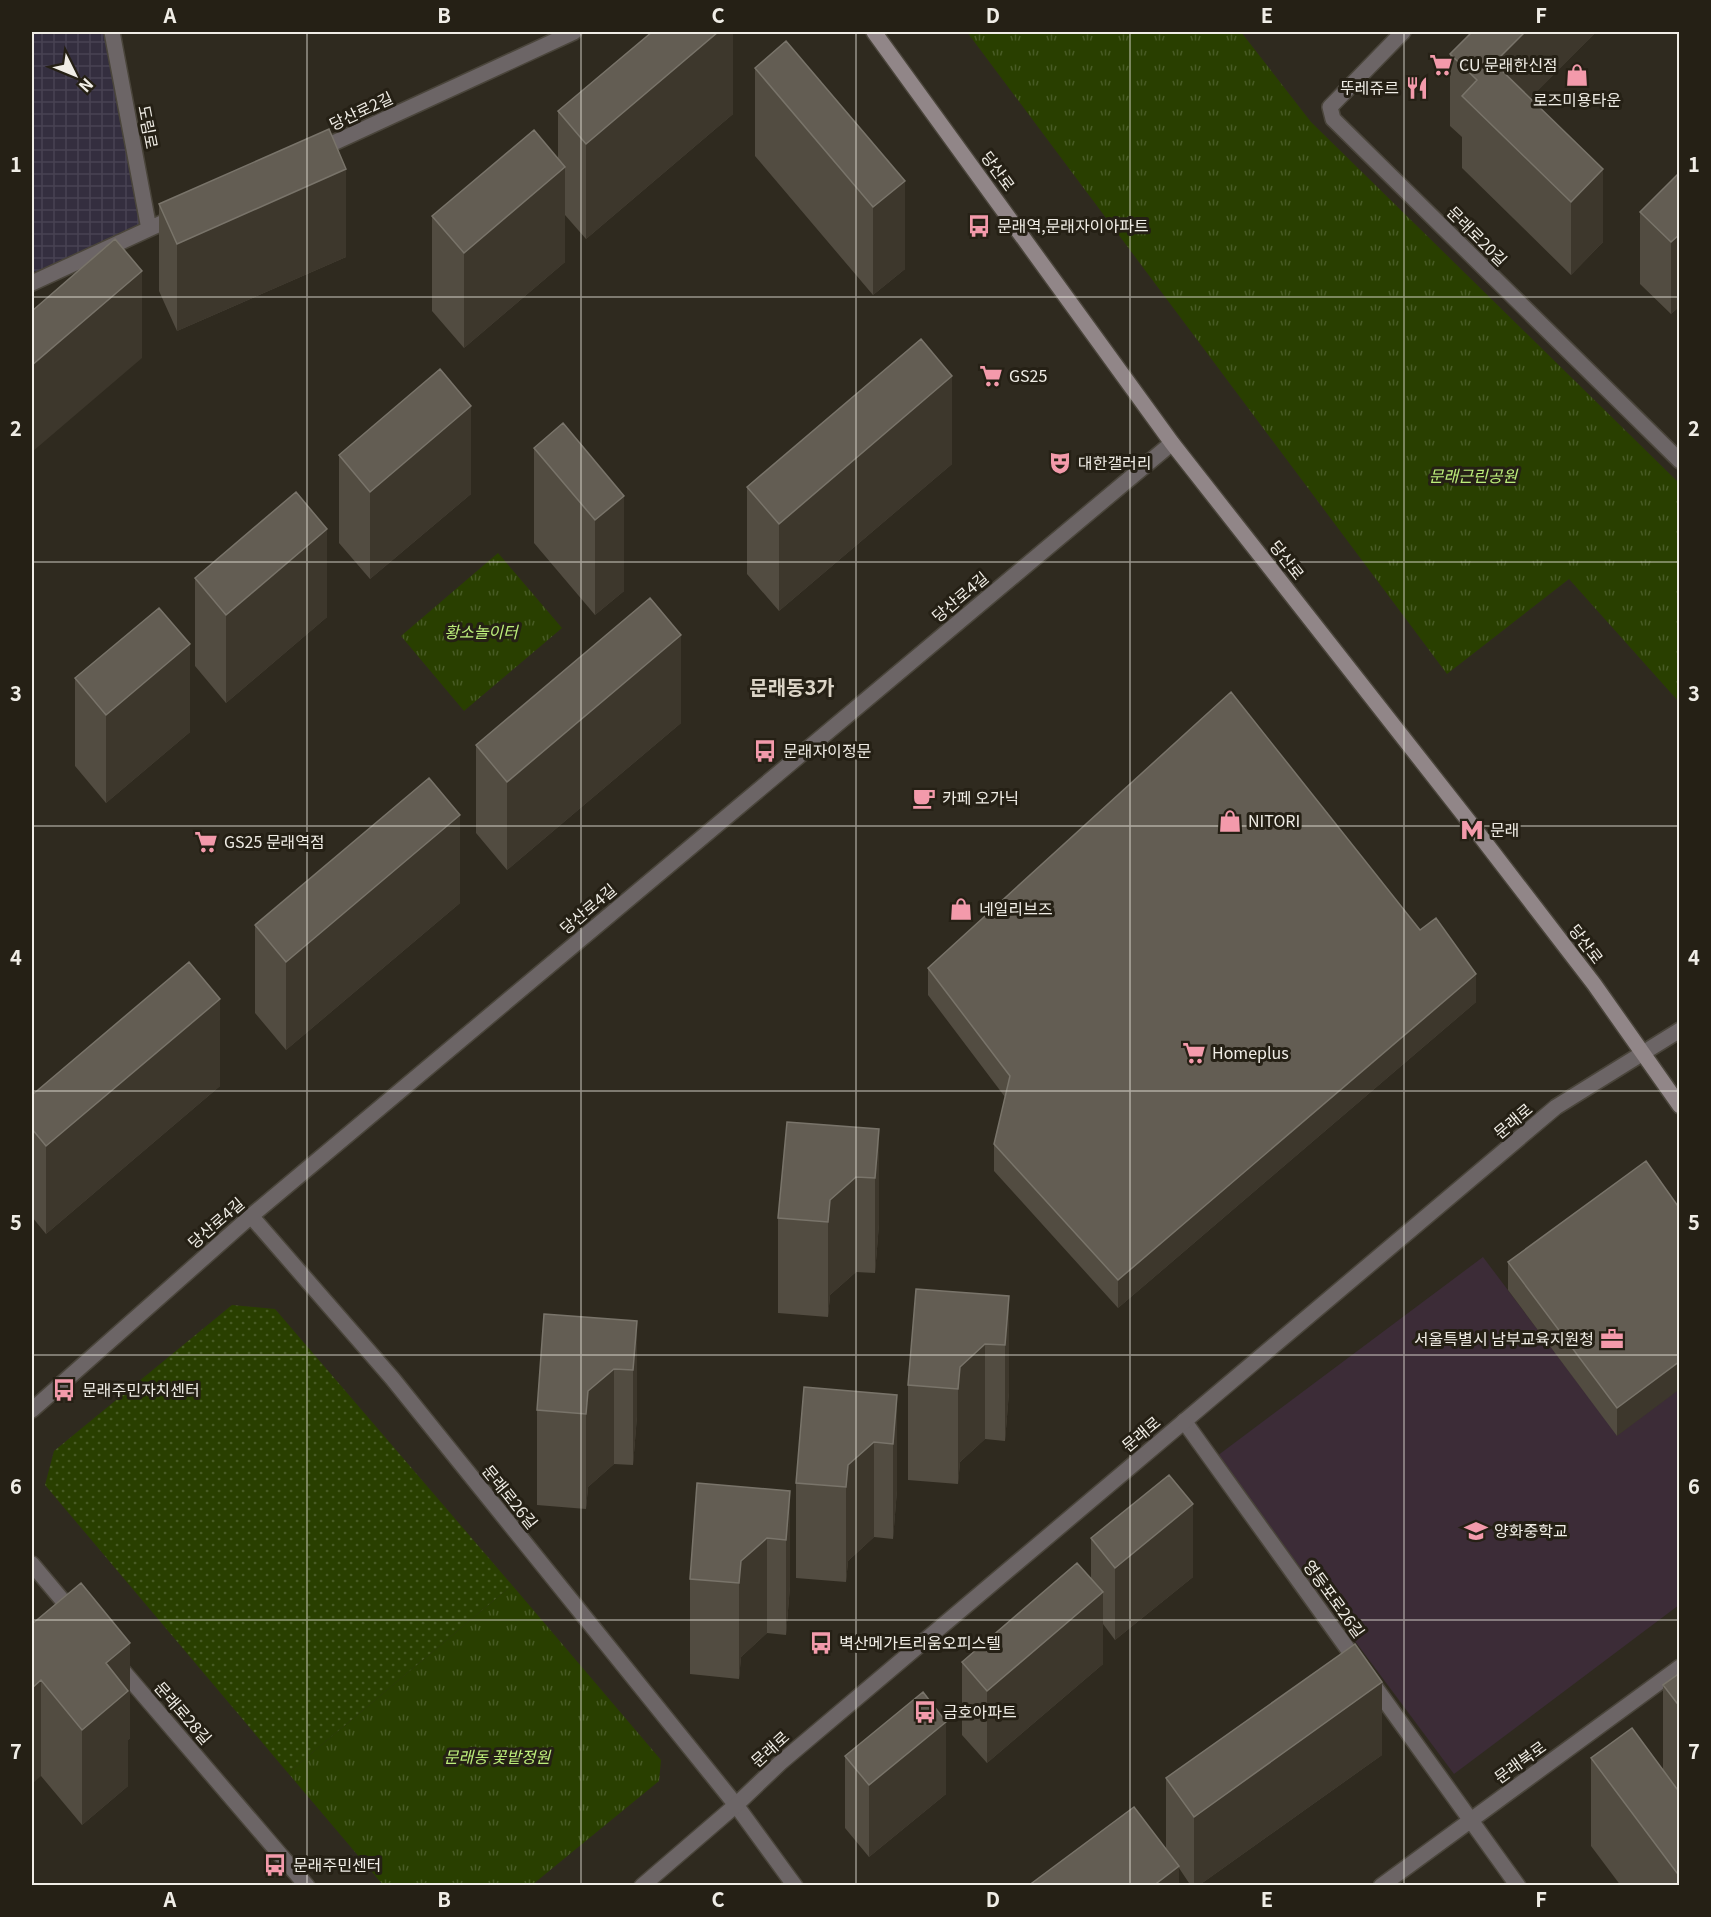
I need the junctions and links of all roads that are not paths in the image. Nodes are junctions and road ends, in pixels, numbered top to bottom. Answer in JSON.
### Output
{"nodes":[{"id":1,"x":112,"y":32,"type":"edge"},
{"id":2,"x":574,"y":32,"type":"edge"},
{"id":3,"x":874,"y":32,"type":"edge"},
{"id":4,"x":1403,"y":32,"type":"edge"},
{"id":5,"x":298,"y":160,"type":"edge"},
{"id":6,"x":191,"y":209,"type":"edge"},
{"id":7,"x":149,"y":229,"type":"junction"},
{"id":8,"x":32,"y":283,"type":"edge"},
{"id":9,"x":1172,"y":443,"type":"junction"},
{"id":10,"x":1680,"y":461,"type":"edge"},
{"id":11,"x":1680,"y":1030,"type":"edge"},
{"id":12,"x":1644,"y":1053,"type":"junction"},
{"id":13,"x":1680,"y":1106,"type":"edge"},
{"id":14,"x":251,"y":1216,"type":"junction"},
{"id":15,"x":32,"y":1410,"type":"edge"},
{"id":16,"x":1184,"y":1421,"type":"junction"},
{"id":17,"x":32,"y":1564,"type":"edge"},
{"id":18,"x":85,"y":1626,"type":"edge"},
{"id":19,"x":108,"y":1653,"type":"edge"},
{"id":20,"x":1680,"y":1667,"type":"edge"},
{"id":21,"x":736,"y":1805,"type":"junction"},
{"id":22,"x":1471,"y":1820,"type":"junction"},
{"id":23,"x":307,"y":1886,"type":"edge"},
{"id":24,"x":642,"y":1886,"type":"edge"},
{"id":25,"x":795,"y":1886,"type":"edge"},
{"id":26,"x":1381,"y":1886,"type":"edge"},
{"id":27,"x":1518,"y":1886,"type":"edge"}],
"edges":[{"from":1,"to":7,"type":"street","name":"도림로"},
{"from":2,"to":5,"type":"street","name":"당산로2길"},
{"from":3,"to":9,"type":"main road","name":"당산로"},
{"from":4,"to":10,"type":"street","name":"문래로20길"},
{"from":6,"to":7,"type":"street"},
{"from":7,"to":8,"type":"street"},
{"from":9,"to":12,"type":"main road","name":"당산로"},
{"from":9,"to":14,"type":"street","name":"당산로4길"},
{"from":11,"to":12,"type":"street","name":"문래로"},
{"from":12,"to":13,"type":"main road","name":"당산로"},
{"from":12,"to":16,"type":"street","name":"문래로"},
{"from":14,"to":15,"type":"street","name":"당산로4길"},
{"from":14,"to":21,"type":"street","name":"문래로26길"},
{"from":16,"to":21,"type":"street","name":"문래로"},
{"from":16,"to":22,"type":"street","name":"영등포로26길"},
{"from":17,"to":18,"type":"street"},
{"from":19,"to":23,"type":"street","name":"문래로28길"},
{"from":20,"to":22,"type":"street","name":"문래북로"},
{"from":21,"to":24,"type":"street","name":"문래로"},
{"from":21,"to":25,"type":"street","name":"문래로26길"},
{"from":22,"to":26,"type":"street","name":"문래북로"},
{"from":22,"to":27,"type":"street","name":"영등포로26길"}]}
